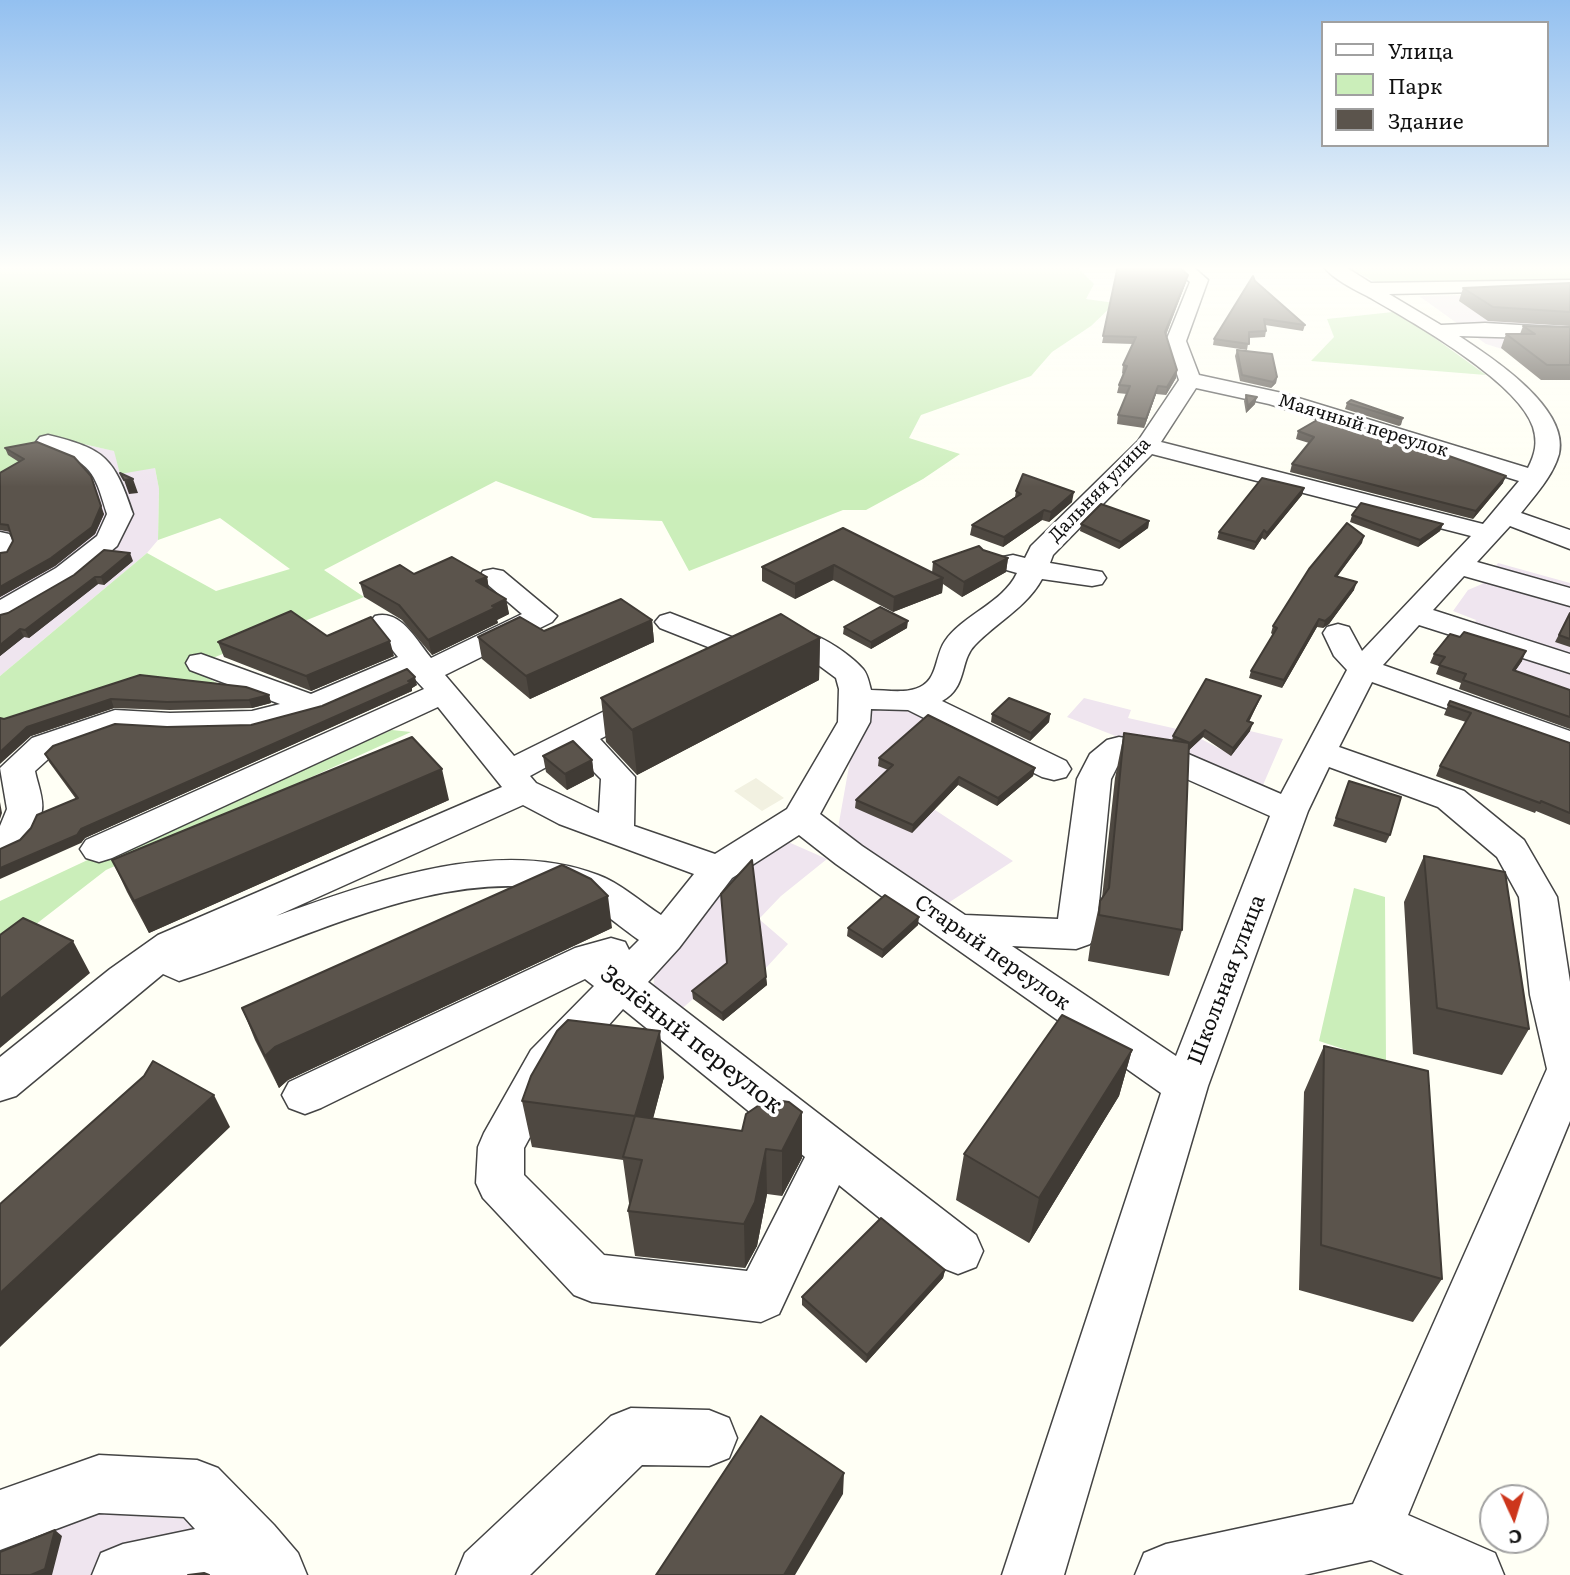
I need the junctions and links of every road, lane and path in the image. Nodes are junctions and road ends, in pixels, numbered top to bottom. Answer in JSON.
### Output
{"nodes":[{"id":1,"x":1177,"y":340,"type":"edge"},
{"id":2,"x":1449,"y":340,"type":"edge"},
{"id":3,"x":1189,"y":380,"type":"junction"},
{"id":4,"x":48,"y":442,"type":"dead end"},
{"id":5,"x":1147,"y":446,"type":"junction"},
{"id":6,"x":1551,"y":461,"type":"edge"},
{"id":7,"x":1497,"y":525,"type":"junction"},
{"id":8,"x":0,"y":540,"type":"edge"},
{"id":9,"x":1570,"y":541,"type":"edge"},
{"id":10,"x":0,"y":551,"type":"edge"},
{"id":11,"x":992,"y":556,"type":"edge"},
{"id":12,"x":1460,"y":566,"type":"junction"},
{"id":13,"x":1032,"y":569,"type":"junction"},
{"id":14,"x":493,"y":577,"type":"dead end"},
{"id":15,"x":1092,"y":578,"type":"dead end"},
{"id":16,"x":1570,"y":597,"type":"edge"},
{"id":17,"x":0,"y":613,"type":"edge"},
{"id":18,"x":1415,"y":614,"type":"junction"},
{"id":19,"x":385,"y":622,"type":"dead end"},
{"id":20,"x":670,"y":622,"type":"dead end"},
{"id":21,"x":1338,"y":633,"type":"dead end"},
{"id":22,"x":746,"y":653,"type":"junction"},
{"id":23,"x":201,"y":663,"type":"dead end"},
{"id":24,"x":1570,"y":664,"type":"edge"},
{"id":25,"x":1363,"y":668,"type":"junction"},
{"id":26,"x":710,"y":671,"type":"edge"},
{"id":27,"x":427,"y":676,"type":"junction"},
{"id":28,"x":674,"y":689,"type":"edge"},
{"id":29,"x":855,"y":699,"type":"junction"},
{"id":30,"x":914,"y":700,"type":"junction"},
{"id":31,"x":313,"y":705,"type":"junction"},
{"id":32,"x":578,"y":737,"type":"junction"},
{"id":33,"x":1570,"y":742,"type":"edge"},
{"id":34,"x":1320,"y":752,"type":"junction"},
{"id":35,"x":1054,"y":769,"type":"dead end"},
{"id":36,"x":516,"y":782,"type":"junction"},
{"id":37,"x":1290,"y":811,"type":"junction"},
{"id":38,"x":800,"y":817,"type":"junction"},
{"id":39,"x":616,"y":833,"type":"junction"},
{"id":40,"x":0,"y":845,"type":"edge"},
{"id":41,"x":99,"y":849,"type":"dead end"},
{"id":42,"x":719,"y":869,"type":"junction"},
{"id":43,"x":958,"y":929,"type":"junction"},
{"id":44,"x":666,"y":938,"type":"junction"},
{"id":45,"x":604,"y":971,"type":"junction"},
{"id":46,"x":125,"y":980,"type":"junction"},
{"id":47,"x":1569,"y":1068,"type":"edge"},
{"id":48,"x":0,"y":1083,"type":"edge"},
{"id":49,"x":1186,"y":1086,"type":"junction"},
{"id":50,"x":305,"y":1095,"type":"dead end"},
{"id":51,"x":832,"y":1151,"type":"junction"},
{"id":52,"x":958,"y":1251,"type":"dead end"},
{"id":53,"x":709,"y":1438,"type":"dead end"},
{"id":54,"x":0,"y":1520,"type":"edge"},
{"id":55,"x":1372,"y":1530,"type":"junction"},
{"id":56,"x":264,"y":1560,"type":"edge"},
{"id":57,"x":123,"y":1575,"type":"edge"},
{"id":58,"x":487,"y":1575,"type":"edge"},
{"id":59,"x":1033,"y":1575,"type":"edge"},
{"id":60,"x":1166,"y":1575,"type":"edge"},
{"id":61,"x":1473,"y":1575,"type":"edge"}],
"edges":[{"from":1,"to":3,"type":"street"},
{"from":2,"to":6,"type":"street"},
{"from":3,"to":5,"type":"street","name":"Дальняя улица"},
{"from":3,"to":6,"type":"street","name":"Маячный переулок"},
{"from":4,"to":17,"type":"street"},
{"from":5,"to":7,"type":"street"},
{"from":5,"to":13,"type":"street","name":"Дальняя улица"},
{"from":6,"to":7,"type":"street","name":"Школьная улица"},
{"from":7,"to":9,"type":"street"},
{"from":7,"to":12,"type":"street","name":"Школьная улица"},
{"from":8,"to":10,"type":"street"},
{"from":11,"to":13,"type":"street"},
{"from":12,"to":16,"type":"street"},
{"from":12,"to":18,"type":"street","name":"Школьная улица"},
{"from":13,"to":15,"type":"street"},
{"from":13,"to":30,"type":"street","name":"Дальняя улица"},
{"from":14,"to":27,"type":"street"},
{"from":18,"to":24,"type":"street"},
{"from":18,"to":25,"type":"street","name":"Школьная улица"},
{"from":19,"to":27,"type":"street"},
{"from":20,"to":22,"type":"street"},
{"from":21,"to":25,"type":"street"},
{"from":22,"to":26,"type":"street"},
{"from":22,"to":29,"type":"street"},
{"from":23,"to":31,"type":"street"},
{"from":25,"to":33,"type":"street"},
{"from":25,"to":34,"type":"street","name":"Школьная улица"},
{"from":27,"to":31,"type":"street"},
{"from":27,"to":36,"type":"street"},
{"from":27,"to":41,"type":"street"},
{"from":28,"to":32,"type":"street"},
{"from":29,"to":30,"type":"street"},
{"from":29,"to":38,"type":"street"},
{"from":30,"to":35,"type":"street"},
{"from":31,"to":40,"type":"street"},
{"from":32,"to":36,"type":"street"},
{"from":32,"to":39,"type":"street"},
{"from":34,"to":37,"type":"street","name":"Школьная улица"},
{"from":34,"to":47,"type":"street"},
{"from":36,"to":39,"type":"street"},
{"from":36,"to":46,"type":"street"},
{"from":37,"to":43,"type":"street"},
{"from":37,"to":49,"type":"street","name":"Школьная улица"},
{"from":38,"to":42,"type":"street"},
{"from":38,"to":43,"type":"street","name":"Старый переулок"},
{"from":39,"to":42,"type":"street"},
{"from":42,"to":44,"type":"street"},
{"from":43,"to":49,"type":"street","name":"Старый переулок"},
{"from":44,"to":45,"type":"street"},
{"from":44,"to":46,"type":"street"},
{"from":45,"to":50,"type":"street"},
{"from":45,"to":51,"type":"street","name":"Зелёный переулок"},
{"from":45,"to":51,"type":"street"},
{"from":46,"to":48,"type":"street"},
{"from":47,"to":55,"type":"street"},
{"from":49,"to":59,"type":"street","name":"Школьная улица"},
{"from":51,"to":52,"type":"street","name":"Зелёный переулок"},
{"from":53,"to":58,"type":"street"},
{"from":54,"to":56,"type":"street"},
{"from":55,"to":60,"type":"street"},
{"from":55,"to":61,"type":"street"},
{"from":56,"to":57,"type":"street"}]}
